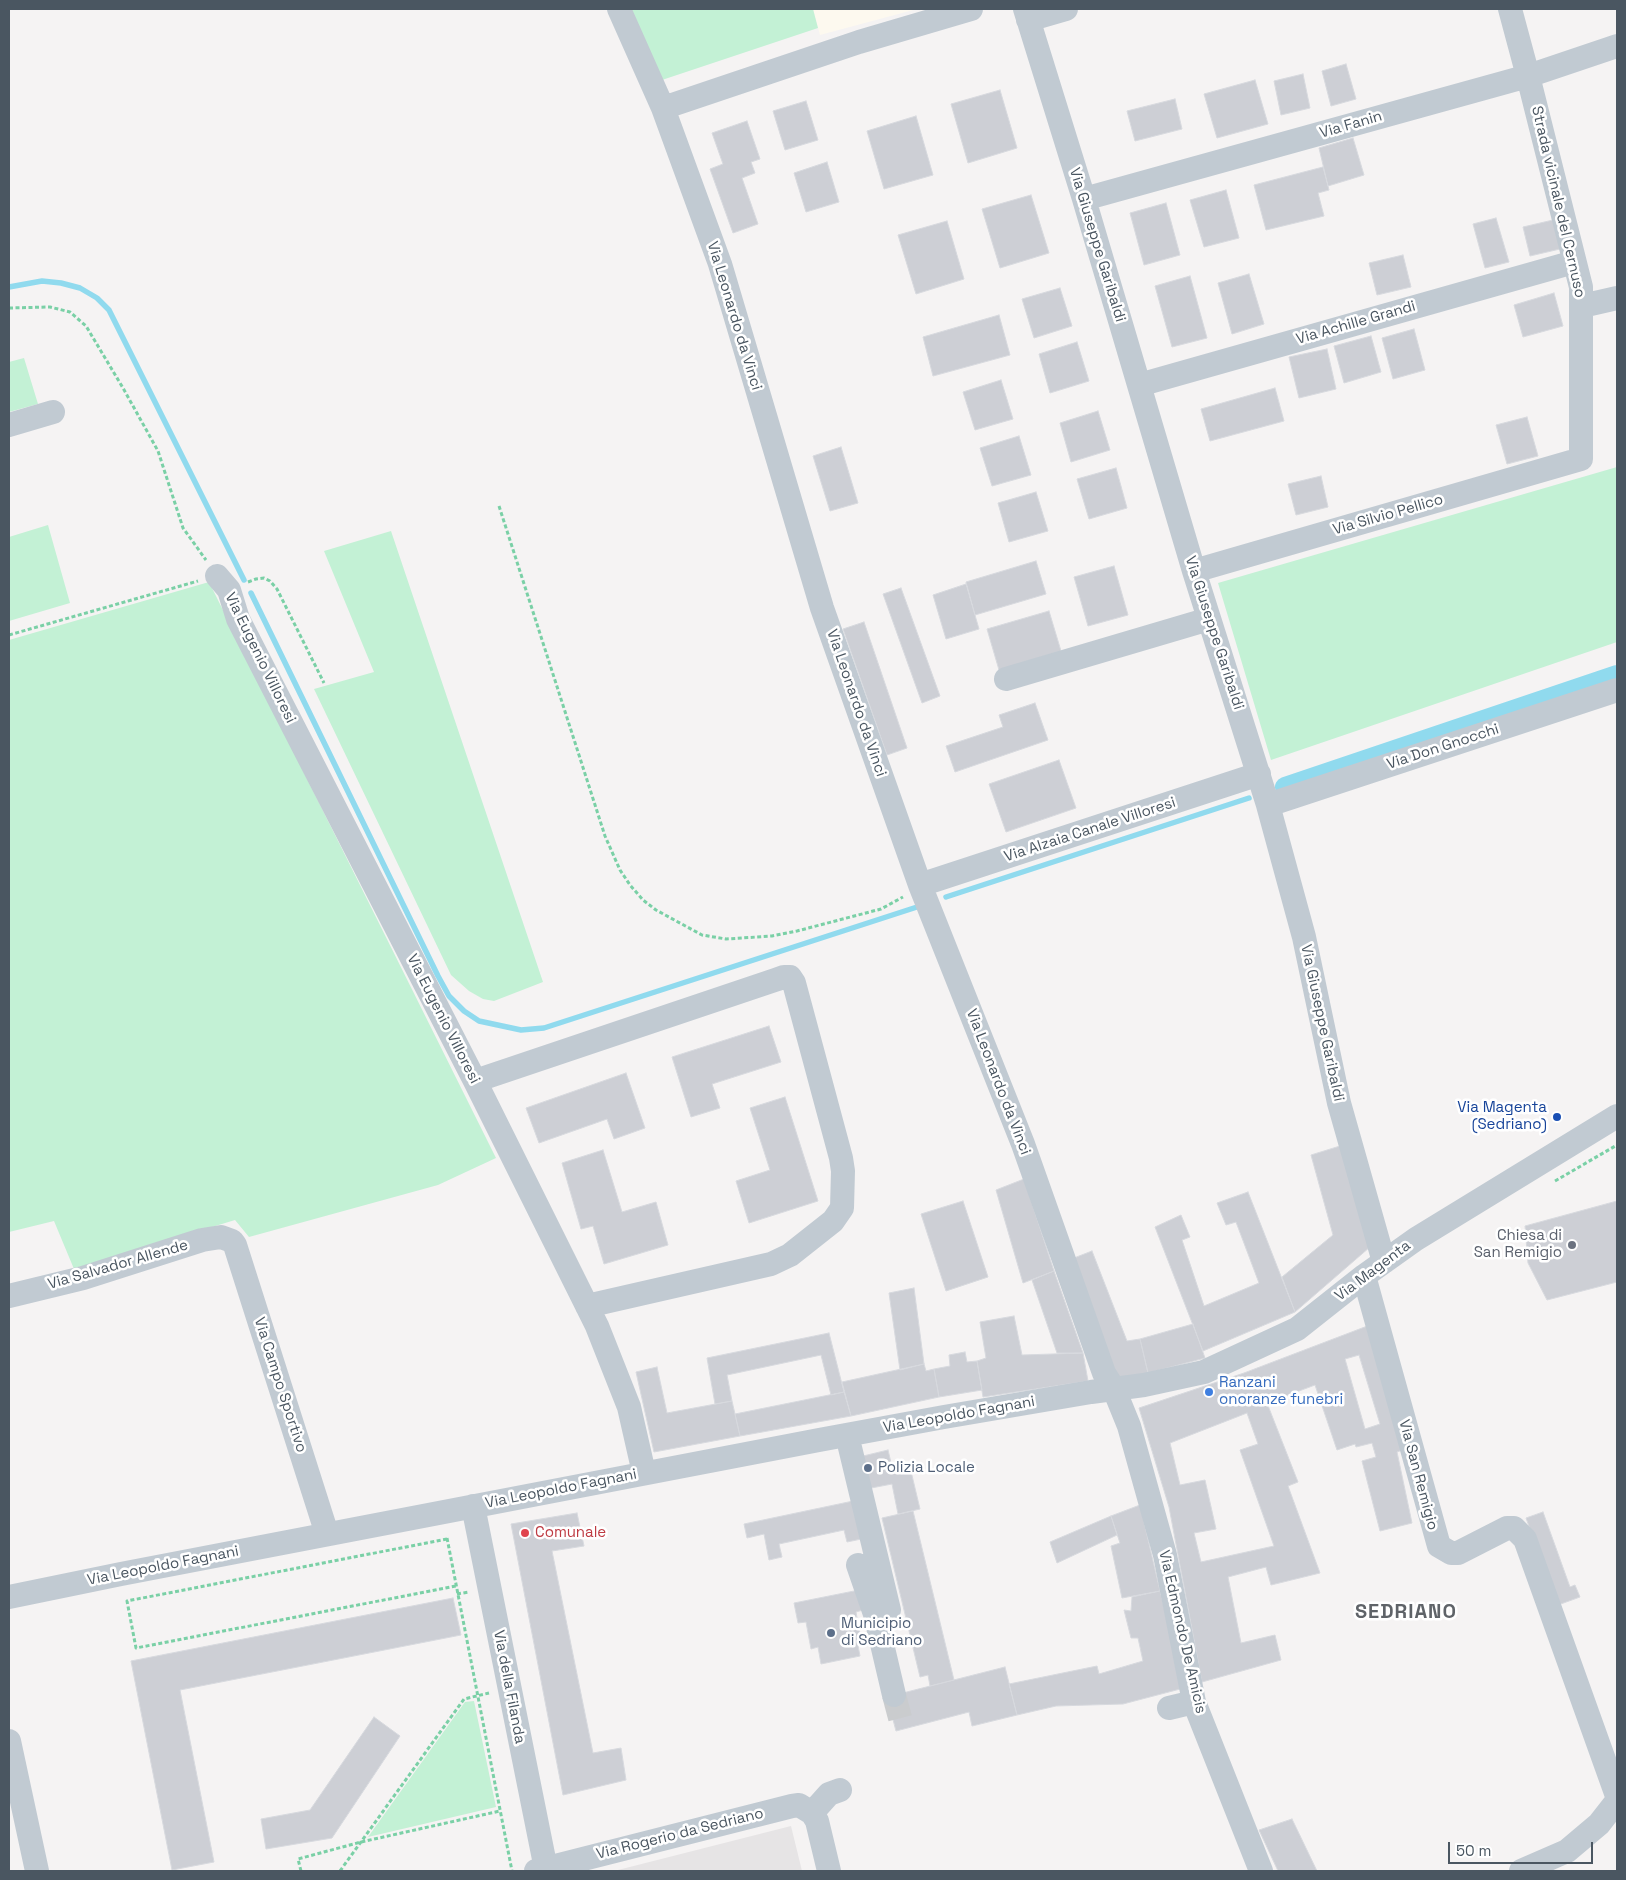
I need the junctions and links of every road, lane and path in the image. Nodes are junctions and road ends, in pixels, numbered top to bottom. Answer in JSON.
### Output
{"nodes":[{"id":1,"x":619,"y":9,"type":"edge"},
{"id":2,"x":972,"y":9,"type":"edge"},
{"id":3,"x":1066,"y":9,"type":"edge"},
{"id":4,"x":1510,"y":9,"type":"edge"},
{"id":5,"x":1026,"y":14,"type":"edge"},
{"id":6,"x":1617,"y":46,"type":"edge"},
{"id":7,"x":1528,"y":76,"type":"junction"},
{"id":8,"x":663,"y":108,"type":"junction"},
{"id":9,"x":1084,"y":199,"type":"junction"},
{"id":10,"x":1574,"y":262,"type":"junction"},
{"id":11,"x":1617,"y":298,"type":"edge"},
{"id":12,"x":1582,"y":306,"type":"junction"},
{"id":13,"x":9,"y":308,"type":"edge"},
{"id":14,"x":1139,"y":385,"type":"junction"},
{"id":15,"x":53,"y":412,"type":"dead end"},
{"id":16,"x":9,"y":425,"type":"edge"},
{"id":17,"x":1581,"y":459,"type":"joint"},
{"id":18,"x":499,"y":506,"type":"dead end"},
{"id":19,"x":1194,"y":571,"type":"junction"},
{"id":20,"x":223,"y":583,"type":"junction"},
{"id":21,"x":1209,"y":619,"type":"junction"},
{"id":22,"x":9,"y":635,"type":"edge"},
{"id":23,"x":1006,"y":679,"type":"dead end"},
{"id":24,"x":324,"y":683,"type":"dead end"},
{"id":25,"x":1617,"y":690,"type":"edge"},
{"id":26,"x":1259,"y":774,"type":"junction"},
{"id":27,"x":1268,"y":805,"type":"junction"},
{"id":28,"x":920,"y":885,"type":"junction"},
{"id":29,"x":475,"y":1081,"type":"junction"},
{"id":30,"x":1617,"y":1116,"type":"edge"},
{"id":31,"x":228,"y":1239,"type":"joint"},
{"id":32,"x":1384,"y":1262,"type":"junction"},
{"id":33,"x":1364,"y":1276,"type":"junction"},
{"id":34,"x":9,"y":1296,"type":"edge"},
{"id":35,"x":587,"y":1306,"type":"junction"},
{"id":36,"x":1114,"y":1389,"type":"junction"},
{"id":37,"x":847,"y":1435,"type":"junction"},
{"id":38,"x":644,"y":1473,"type":"junction"},
{"id":39,"x":473,"y":1506,"type":"junction"},
{"id":40,"x":442,"y":1512,"type":"junction"},
{"id":41,"x":327,"y":1534,"type":"junction"},
{"id":42,"x":447,"y":1539,"type":"junction"},
{"id":43,"x":858,"y":1565,"type":"dead end"},
{"id":44,"x":456,"y":1586,"type":"junction"},
{"id":45,"x":9,"y":1597,"type":"edge"},
{"id":46,"x":875,"y":1614,"type":"junction"},
{"id":47,"x":510,"y":1688,"type":"junction"},
{"id":48,"x":894,"y":1695,"type":"tunnel mouth"},
{"id":49,"x":477,"y":1696,"type":"junction"},
{"id":50,"x":1194,"y":1702,"type":"junction"},
{"id":51,"x":1169,"y":1708,"type":"dead end"},
{"id":52,"x":9,"y":1741,"type":"edge"},
{"id":53,"x":840,"y":1790,"type":"dead end"},
{"id":54,"x":1617,"y":1796,"type":"edge"},
{"id":55,"x":1617,"y":1801,"type":"edge"},
{"id":56,"x":500,"y":1811,"type":"junction"},
{"id":57,"x":814,"y":1817,"type":"junction"},
{"id":58,"x":361,"y":1842,"type":"junction"},
{"id":59,"x":541,"y":1870,"type":"edge"},
{"id":60,"x":37,"y":1871,"type":"edge"},
{"id":61,"x":301,"y":1871,"type":"edge"},
{"id":62,"x":340,"y":1871,"type":"edge"},
{"id":63,"x":512,"y":1871,"type":"edge"},
{"id":64,"x":829,"y":1871,"type":"edge"},
{"id":65,"x":1260,"y":1871,"type":"edge"},
{"id":66,"x":1521,"y":1871,"type":"edge"}],
"edges":[{"from":1,"to":8,"type":"street","name":"Via Leonardo da Vinci"},
{"from":2,"to":8,"type":"street"},
{"from":3,"to":5,"type":"street"},
{"from":4,"to":7,"type":"street","name":"Strada vicinale del Cernuso"},
{"from":5,"to":9,"type":"street","name":"Via Giuseppe Garibaldi"},
{"from":6,"to":7,"type":"street","name":"Via Fanin"},
{"from":7,"to":9,"type":"street","name":"Via Fanin"},
{"from":7,"to":10,"type":"street","name":"Strada vicinale del Cernuso"},
{"from":8,"to":28,"type":"street","name":"Via Leonardo da Vinci"},
{"from":9,"to":14,"type":"street","name":"Via Giuseppe Garibaldi"},
{"from":10,"to":12,"type":"street","name":"Strada vicinale del Cernuso"},
{"from":10,"to":14,"type":"street","name":"Via Achille Grandi"},
{"from":11,"to":12,"type":"street"},
{"from":12,"to":17,"type":"street","name":"Strada vicinale del Cernuso"},
{"from":13,"to":20,"type":"path"},
{"from":14,"to":19,"type":"street","name":"Via Giuseppe Garibaldi"},
{"from":15,"to":16,"type":"street"},
{"from":17,"to":19,"type":"street","name":"Via Silvio Pellico"},
{"from":18,"to":28,"type":"path"},
{"from":19,"to":21,"type":"street","name":"Via Giuseppe Garibaldi"},
{"from":20,"to":22,"type":"path"},
{"from":20,"to":24,"type":"path"},
{"from":20,"to":29,"type":"street","name":"Via Eugenio Villoresi"},
{"from":21,"to":23,"type":"street"},
{"from":21,"to":26,"type":"street","name":"Via Giuseppe Garibaldi"},
{"from":25,"to":27,"type":"street","name":"Via Don Gnocchi"},
{"from":26,"to":27,"type":"street","name":"Via Giuseppe Garibaldi"},
{"from":26,"to":28,"type":"street","name":"Via Alzaia Canale Villoresi"},
{"from":27,"to":32,"type":"street","name":"Via Giuseppe Garibaldi"},
{"from":28,"to":36,"type":"street","name":"Via Leonardo da Vinci"},
{"from":29,"to":35,"type":"street","name":"Via Eugenio Villoresi"},
{"from":29,"to":35,"type":"street"},
{"from":30,"to":32,"type":"street","name":"Via Magenta"},
{"from":31,"to":34,"type":"street","name":"Via Salvador Allende"},
{"from":31,"to":41,"type":"street","name":"Via Campo Sportivo"},
{"from":32,"to":33,"type":"street","name":"Via Magenta"},
{"from":33,"to":36,"type":"street","name":"Via Magenta"},
{"from":33,"to":54,"type":"street","name":"Via San Remigio"},
{"from":35,"to":38,"type":"street","name":"Via Eugenio Villoresi"},
{"from":36,"to":37,"type":"street","name":"Via Leopoldo Fagnani"},
{"from":36,"to":50,"type":"street","name":"Via Edmondo De Amicis"},
{"from":37,"to":38,"type":"street","name":"Via Leopoldo Fagnani"},
{"from":37,"to":46,"type":"street"},
{"from":38,"to":39,"type":"street","name":"Via Leopoldo Fagnani"},
{"from":39,"to":40,"type":"street","name":"Via Leopoldo Fagnani"},
{"from":39,"to":47,"type":"street","name":"Via della Filanda"},
{"from":40,"to":41,"type":"street","name":"Via Leopoldo Fagnani"},
{"from":40,"to":42,"type":"path"},
{"from":41,"to":45,"type":"street","name":"Via Leopoldo Fagnani"},
{"from":42,"to":44,"type":"path"},
{"from":42,"to":44,"type":"path"},
{"from":43,"to":46,"type":"street"},
{"from":44,"to":49,"type":"path"},
{"from":46,"to":48,"type":"street"},
{"from":47,"to":49,"type":"path"},
{"from":47,"to":59,"type":"street","name":"Via della Filanda"},
{"from":49,"to":56,"type":"path"},
{"from":49,"to":58,"type":"path"},
{"from":50,"to":51,"type":"street"},
{"from":50,"to":65,"type":"street","name":"Via Edmondo De Amicis"},
{"from":52,"to":60,"type":"street"},
{"from":53,"to":57,"type":"street"},
{"from":55,"to":66,"type":"street"},
{"from":56,"to":58,"type":"path"},
{"from":56,"to":63,"type":"path"},
{"from":57,"to":59,"type":"street","name":"Via Rogerio da Sedriano"},
{"from":57,"to":64,"type":"street"},
{"from":58,"to":61,"type":"path"},
{"from":58,"to":62,"type":"path"}]}
